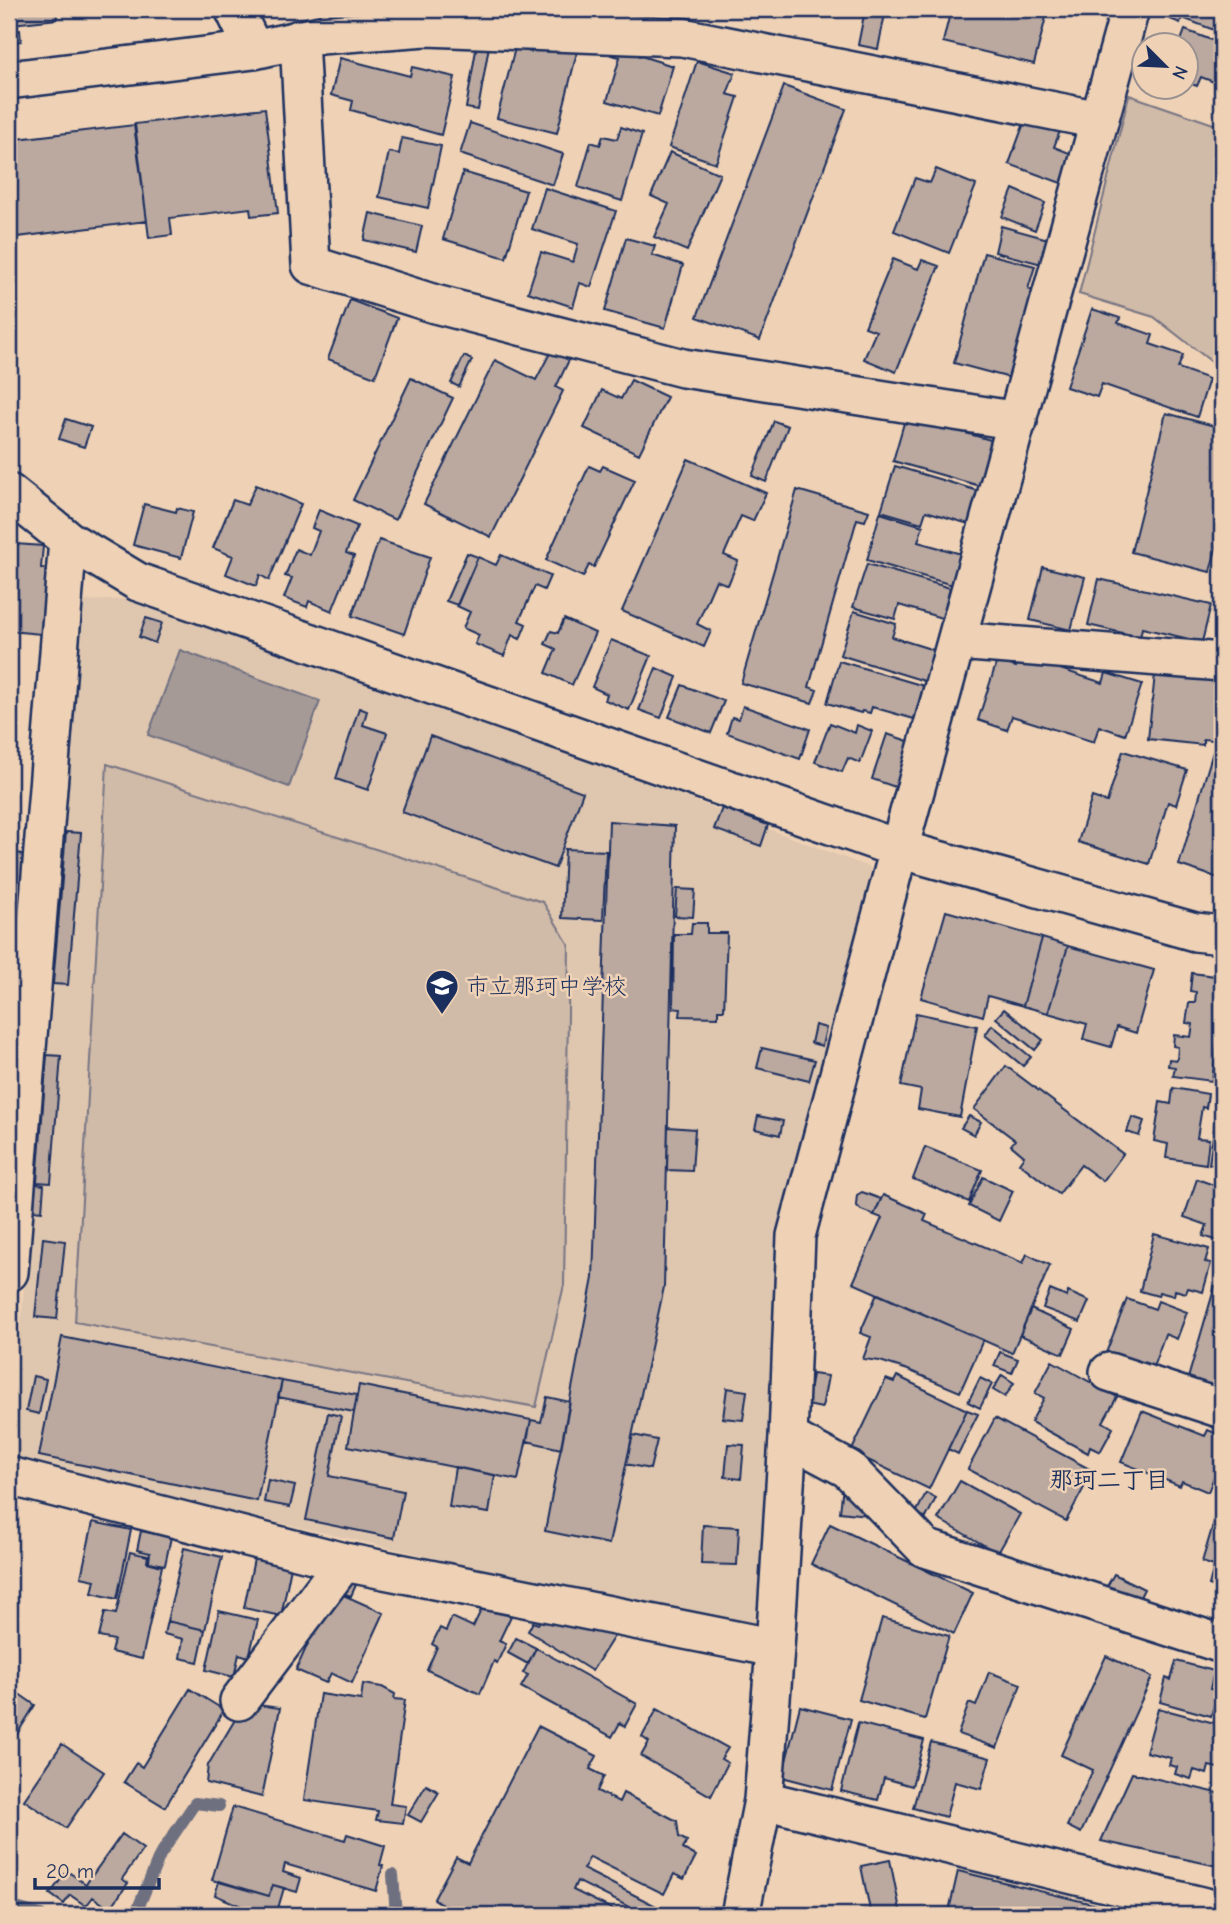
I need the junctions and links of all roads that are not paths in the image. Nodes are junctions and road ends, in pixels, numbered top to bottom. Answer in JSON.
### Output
{"nodes":[{"id":1,"x":234,"y":9,"type":"edge"},
{"id":2,"x":1130,"y":9,"type":"edge"},
{"id":3,"x":299,"y":39,"type":"junction"},
{"id":4,"x":254,"y":50,"type":"junction"},
{"id":5,"x":9,"y":80,"type":"edge"},
{"id":6,"x":1099,"y":120,"type":"junction"},
{"id":7,"x":1018,"y":421,"type":"junction"},
{"id":8,"x":9,"y":493,"type":"edge"},
{"id":9,"x":68,"y":540,"type":"junction"},
{"id":10,"x":957,"y":641,"type":"junction"},
{"id":11,"x":1222,"y":662,"type":"edge"},
{"id":12,"x":899,"y":849,"type":"junction"},
{"id":13,"x":1222,"y":935,"type":"edge"},
{"id":14,"x":18,"y":1032,"type":"edge"},
{"id":15,"x":11,"y":1213,"type":"edge"},
{"id":16,"x":9,"y":1272,"type":"edge"},
{"id":17,"x":1109,"y":1372,"type":"dead end"},
{"id":18,"x":1222,"y":1409,"type":"edge"},
{"id":19,"x":788,"y":1437,"type":"junction"},
{"id":20,"x":9,"y":1476,"type":"edge"},
{"id":21,"x":344,"y":1562,"type":"junction"},
{"id":22,"x":1222,"y":1644,"type":"edge"},
{"id":23,"x":775,"y":1648,"type":"junction"},
{"id":24,"x":239,"y":1701,"type":"dead end"},
{"id":25,"x":762,"y":1800,"type":"junction"},
{"id":26,"x":1222,"y":1912,"type":"edge"},
{"id":27,"x":740,"y":1915,"type":"edge"}],
"edges":[{"from":1,"to":4,"type":"street"},
{"from":2,"to":6,"type":"street"},
{"from":3,"to":4,"type":"street"},
{"from":3,"to":6,"type":"street"},
{"from":3,"to":7,"type":"street"},
{"from":4,"to":5,"type":"street"},
{"from":6,"to":7,"type":"street"},
{"from":7,"to":10,"type":"street"},
{"from":8,"to":9,"type":"street"},
{"from":9,"to":12,"type":"street"},
{"from":9,"to":14,"type":"street"},
{"from":10,"to":11,"type":"street"},
{"from":10,"to":12,"type":"street"},
{"from":12,"to":13,"type":"street"},
{"from":12,"to":19,"type":"street"},
{"from":14,"to":15,"type":"street"},
{"from":15,"to":16,"type":"street"},
{"from":17,"to":18,"type":"street"},
{"from":19,"to":22,"type":"street"},
{"from":19,"to":23,"type":"street"},
{"from":20,"to":21,"type":"street"},
{"from":21,"to":23,"type":"street"},
{"from":21,"to":24,"type":"street"},
{"from":23,"to":25,"type":"street"},
{"from":25,"to":26,"type":"street"},
{"from":25,"to":27,"type":"street"}]}
